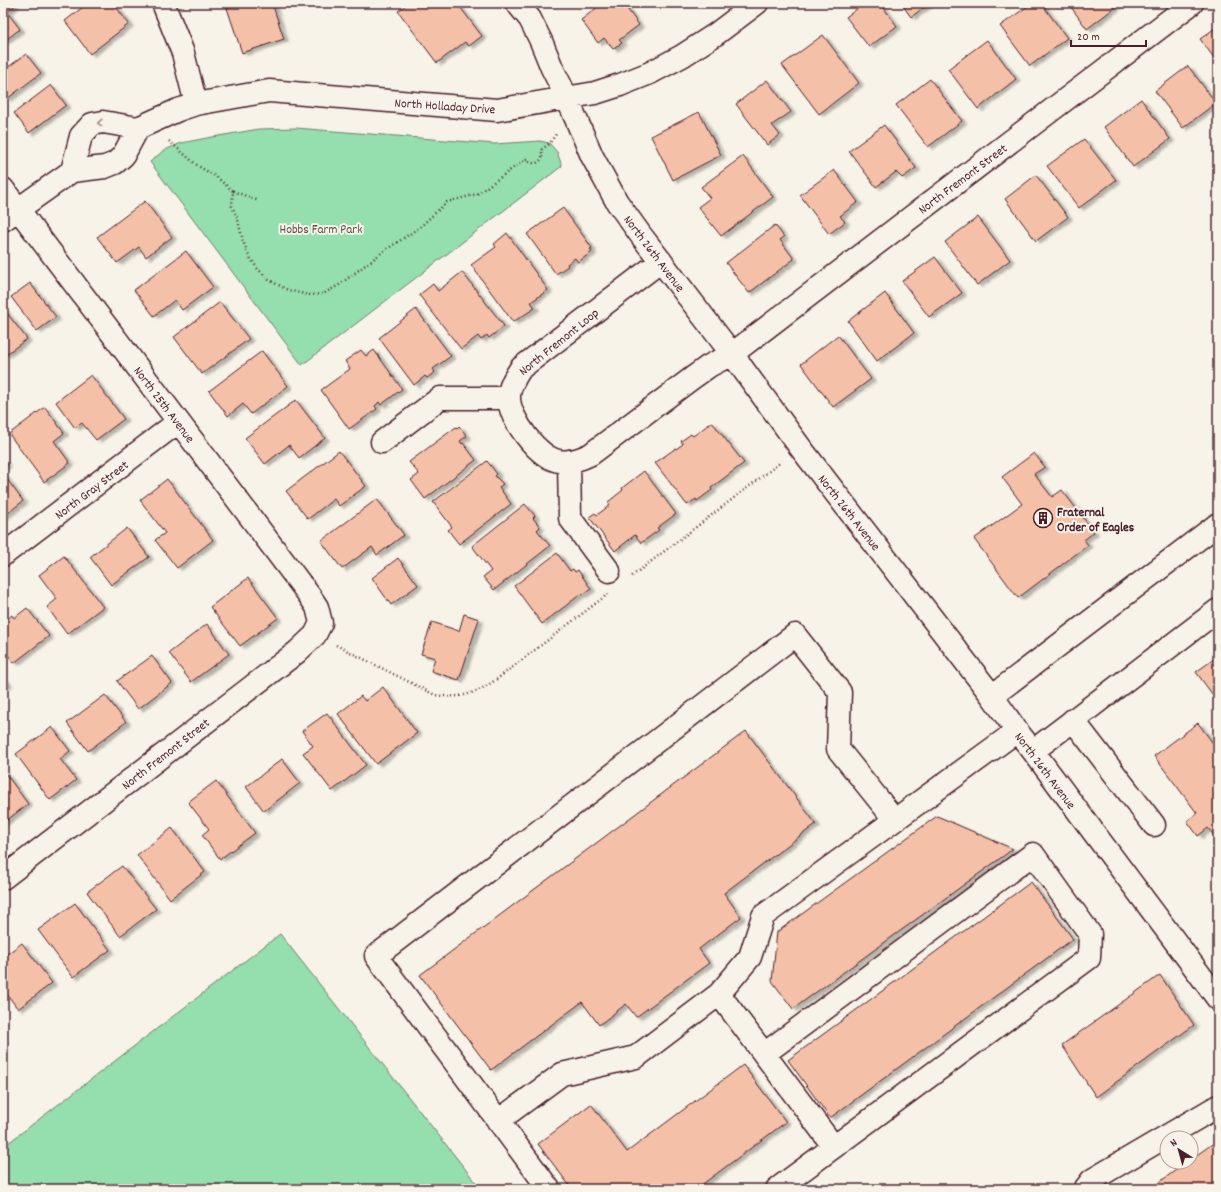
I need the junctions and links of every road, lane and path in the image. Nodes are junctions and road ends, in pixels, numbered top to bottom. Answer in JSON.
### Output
{"nodes":[{"id":1,"x":162,"y":3,"type":"edge"},
{"id":2,"x":517,"y":3,"type":"edge"},
{"id":3,"x":757,"y":3,"type":"edge"},
{"id":4,"x":1184,"y":5,"type":"edge"},
{"id":5,"x":568,"y":98,"type":"junction"},
{"id":6,"x":196,"y":104,"type":"junction"},
{"id":7,"x":147,"y":124,"type":"junction"},
{"id":8,"x":580,"y":127,"type":"junction"},
{"id":9,"x":72,"y":171,"type":"junction"},
{"id":10,"x":3,"y":189,"type":"edge"},
{"id":11,"x":233,"y":191,"type":"junction"},
{"id":12,"x":259,"y":201,"type":"dead end"},
{"id":13,"x":10,"y":214,"type":"edge"},
{"id":14,"x":661,"y":261,"type":"junction"},
{"id":15,"x":732,"y":354,"type":"junction"},
{"id":16,"x":509,"y":398,"type":"junction"},
{"id":17,"x":178,"y":422,"type":"junction"},
{"id":18,"x":382,"y":442,"type":"dead end"},
{"id":19,"x":784,"y":459,"type":"dead end"},
{"id":20,"x":569,"y":461,"type":"junction"},
{"id":21,"x":1218,"y":524,"type":"edge"},
{"id":22,"x":3,"y":555,"type":"edge"},
{"id":23,"x":618,"y":575,"type":"joint"},
{"id":24,"x":609,"y":593,"type":"dead end"},
{"id":25,"x":1218,"y":610,"type":"edge"},
{"id":26,"x":318,"y":629,"type":"junction"},
{"id":27,"x":992,"y":696,"type":"junction"},
{"id":28,"x":1073,"y":720,"type":"junction"},
{"id":29,"x":1016,"y":731,"type":"junction"},
{"id":30,"x":1033,"y":751,"type":"junction"},
{"id":31,"x":895,"y":820,"type":"junction"},
{"id":32,"x":1154,"y":825,"type":"dead end"},
{"id":33,"x":3,"y":878,"type":"edge"},
{"id":34,"x":1214,"y":986,"type":"edge"},
{"id":35,"x":719,"y":994,"type":"junction"},
{"id":36,"x":764,"y":1054,"type":"junction"},
{"id":37,"x":1218,"y":1106,"type":"edge"},
{"id":38,"x":498,"y":1121,"type":"junction"},
{"id":39,"x":834,"y":1147,"type":"junction"},
{"id":40,"x":549,"y":1189,"type":"edge"},
{"id":41,"x":777,"y":1189,"type":"edge"},
{"id":42,"x":1085,"y":1189,"type":"edge"}],
"edges":[{"from":1,"to":6,"type":"street"},
{"from":2,"to":5,"type":"street","name":"North 26th Avenue"},
{"from":3,"to":5,"type":"street","name":"North Holladay Drive"},
{"from":4,"to":15,"type":"street","name":"North Fremont Street"},
{"from":5,"to":6,"type":"street","name":"North Holladay Drive"},
{"from":5,"to":8,"type":"street","name":"North 26th Avenue"},
{"from":6,"to":7,"type":"street","name":"North Holladay Drive"},
{"from":7,"to":9,"type":"street"},
{"from":7,"to":9,"type":"street","one_way":true},
{"from":7,"to":11,"type":"path"},
{"from":8,"to":11,"type":"path"},
{"from":8,"to":14,"type":"street","name":"North 26th Avenue"},
{"from":9,"to":13,"type":"street"},
{"from":10,"to":13,"type":"street","name":"North 25th Avenue"},
{"from":11,"to":12,"type":"path"},
{"from":13,"to":17,"type":"street","name":"North 25th Avenue"},
{"from":14,"to":15,"type":"street","name":"North 26th Avenue"},
{"from":14,"to":16,"type":"street","name":"North Fremont Loop"},
{"from":15,"to":20,"type":"street"},
{"from":15,"to":27,"type":"street","name":"North 26th Avenue"},
{"from":16,"to":18,"type":"street"},
{"from":16,"to":20,"type":"street"},
{"from":17,"to":22,"type":"street","name":"North Gray Street"},
{"from":17,"to":26,"type":"street","name":"North 25th Avenue"},
{"from":19,"to":23,"type":"path"},
{"from":20,"to":23,"type":"street"},
{"from":21,"to":27,"type":"street"},
{"from":24,"to":26,"type":"path"},
{"from":25,"to":28,"type":"street"},
{"from":26,"to":33,"type":"street","name":"North Fremont Street"},
{"from":27,"to":29,"type":"street","name":"North 26th Avenue"},
{"from":28,"to":30,"type":"street"},
{"from":28,"to":32,"type":"street"},
{"from":29,"to":30,"type":"street","name":"North 26th Avenue"},
{"from":29,"to":31,"type":"street"},
{"from":30,"to":34,"type":"street","name":"North 26th Avenue"},
{"from":31,"to":35,"type":"street"},
{"from":31,"to":38,"type":"street"},
{"from":35,"to":36,"type":"street"},
{"from":35,"to":38,"type":"street"},
{"from":36,"to":39,"type":"street"},
{"from":36,"to":39,"type":"street"},
{"from":37,"to":42,"type":"street"},
{"from":38,"to":40,"type":"street"},
{"from":39,"to":41,"type":"street"}]}
